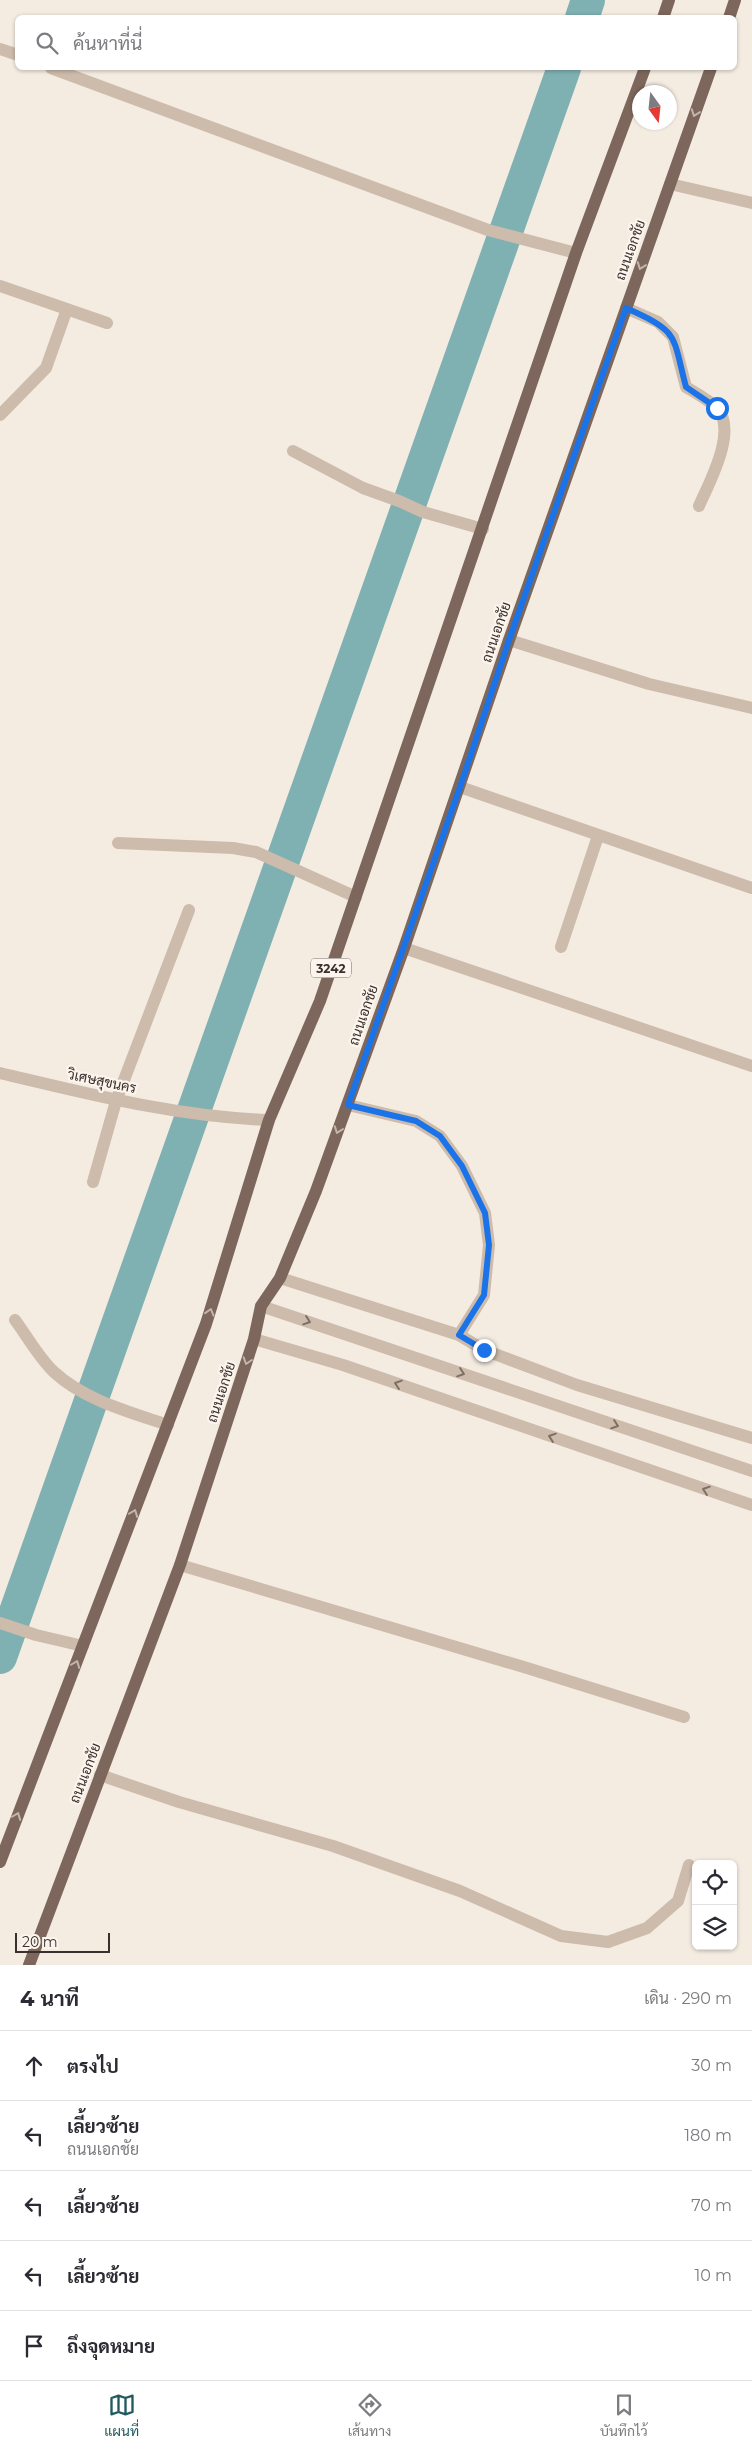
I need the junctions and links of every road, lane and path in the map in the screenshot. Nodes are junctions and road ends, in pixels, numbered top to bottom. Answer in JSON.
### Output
{"nodes":[{"id":1,"x":669,"y":0,"type":"edge"},
{"id":2,"x":736,"y":0,"type":"edge"},
{"id":3,"x":664,"y":15,"type":"edge"},
{"id":4,"x":730,"y":15,"type":"edge"},
{"id":5,"x":0,"y":49,"type":"edge"},
{"id":6,"x":15,"y":54,"type":"edge"},
{"id":7,"x":56,"y":70,"type":"edge"},
{"id":8,"x":643,"y":70,"type":"edge"},
{"id":9,"x":710,"y":70,"type":"edge"},
{"id":10,"x":670,"y":184,"type":"junction"},
{"id":11,"x":752,"y":203,"type":"edge"},
{"id":12,"x":576,"y":253,"type":"junction"},
{"id":13,"x":0,"y":286,"type":"edge"},
{"id":14,"x":626,"y":308,"type":"junction"},
{"id":15,"x":68,"y":309,"type":"junction"},
{"id":16,"x":107,"y":323,"type":"dead end"},
{"id":17,"x":0,"y":415,"type":"edge"},
{"id":18,"x":294,"y":451,"type":"dead end"},
{"id":19,"x":699,"y":506,"type":"dead end"},
{"id":20,"x":483,"y":529,"type":"junction"},
{"id":21,"x":509,"y":640,"type":"junction"},
{"id":22,"x":752,"y":708,"type":"edge"},
{"id":23,"x":460,"y":787,"type":"junction"},
{"id":24,"x":598,"y":836,"type":"junction"},
{"id":25,"x":118,"y":843,"type":"dead end"},
{"id":26,"x":752,"y":888,"type":"edge"},
{"id":27,"x":356,"y":897,"type":"junction"},
{"id":28,"x":189,"y":910,"type":"dead end"},
{"id":29,"x":561,"y":947,"type":"dead end"},
{"id":30,"x":404,"y":948,"type":"junction"},
{"id":31,"x":752,"y":1066,"type":"edge"},
{"id":32,"x":0,"y":1073,"type":"edge"},
{"id":33,"x":116,"y":1101,"type":"junction"},
{"id":34,"x":348,"y":1105,"type":"junction"},
{"id":35,"x":269,"y":1120,"type":"junction"},
{"id":36,"x":93,"y":1182,"type":"dead end"},
{"id":37,"x":280,"y":1278,"type":"junction"},
{"id":38,"x":261,"y":1306,"type":"junction"},
{"id":39,"x":15,"y":1320,"type":"dead end"},
{"id":40,"x":459,"y":1335,"type":"junction"},
{"id":41,"x":254,"y":1339,"type":"junction"},
{"id":42,"x":168,"y":1425,"type":"junction"},
{"id":43,"x":752,"y":1438,"type":"edge"},
{"id":44,"x":752,"y":1471,"type":"edge"},
{"id":45,"x":752,"y":1505,"type":"edge"},
{"id":46,"x":180,"y":1565,"type":"junction"},
{"id":47,"x":0,"y":1623,"type":"edge"},
{"id":48,"x":83,"y":1646,"type":"junction"},
{"id":49,"x":684,"y":1717,"type":"dead end"},
{"id":50,"x":100,"y":1775,"type":"junction"},
{"id":51,"x":0,"y":1862,"type":"edge"},
{"id":52,"x":689,"y":1865,"type":"dead end"},
{"id":53,"x":29,"y":1965,"type":"edge"}],
"edges":[{"from":1,"to":3,"type":"main road"},
{"from":2,"to":4,"type":"main road"},
{"from":5,"to":6,"type":"street"},
{"from":7,"to":12,"type":"street"},
{"from":8,"to":12,"type":"main road","number":"3242"},
{"from":9,"to":10,"type":"main road","name":"ถนนเอกชัย","one_way":true},
{"from":10,"to":11,"type":"street"},
{"from":10,"to":14,"type":"main road","name":"ถนนเอกชัย","one_way":true},
{"from":12,"to":20,"type":"main road","number":"3242"},
{"from":13,"to":15,"type":"street"},
{"from":14,"to":19,"type":"street"},
{"from":14,"to":21,"type":"main road","name":"ถนนเอกชัย"},
{"from":15,"to":16,"type":"street"},
{"from":15,"to":17,"type":"street"},
{"from":18,"to":20,"type":"street"},
{"from":20,"to":27,"type":"main road","number":"3242"},
{"from":21,"to":22,"type":"street"},
{"from":21,"to":23,"type":"main road","name":"ถนนเอกชัย"},
{"from":23,"to":24,"type":"street"},
{"from":23,"to":30,"type":"main road","name":"ถนนเอกชัย"},
{"from":24,"to":26,"type":"street"},
{"from":24,"to":29,"type":"street"},
{"from":25,"to":27,"type":"street"},
{"from":27,"to":35,"type":"main road","number":"3242"},
{"from":28,"to":33,"type":"street"},
{"from":30,"to":31,"type":"street"},
{"from":30,"to":34,"type":"main road","name":"ถนนเอกชัย"},
{"from":32,"to":33,"type":"street","name":"วิเศษสุขนคร"},
{"from":33,"to":35,"type":"street","name":"วิเศษสุขนคร"},
{"from":33,"to":36,"type":"street"},
{"from":34,"to":37,"type":"main road","name":"ถนนเอกชัย","one_way":true},
{"from":34,"to":40,"type":"street"},
{"from":42,"to":35,"type":"main road","number":"3242","one_way":true},
{"from":37,"to":38,"type":"main road","name":"ถนนเอกชัย"},
{"from":37,"to":40,"type":"street"},
{"from":38,"to":41,"type":"main road","name":"ถนนเอกชัย"},
{"from":38,"to":44,"type":"street","one_way":true},
{"from":39,"to":42,"type":"street"},
{"from":40,"to":43,"type":"street"},
{"from":45,"to":41,"type":"street","one_way":true},
{"from":41,"to":46,"type":"main road","name":"ถนนเอกชัย","one_way":true},
{"from":48,"to":42,"type":"main road","number":"3242","one_way":true},
{"from":46,"to":49,"type":"street"},
{"from":46,"to":50,"type":"main road","name":"ถนนเอกชัย"},
{"from":47,"to":48,"type":"street"},
{"from":51,"to":48,"type":"main road","number":"3242","one_way":true},
{"from":50,"to":52,"type":"street"},
{"from":50,"to":53,"type":"main road","name":"ถนนเอกชัย"}]}
